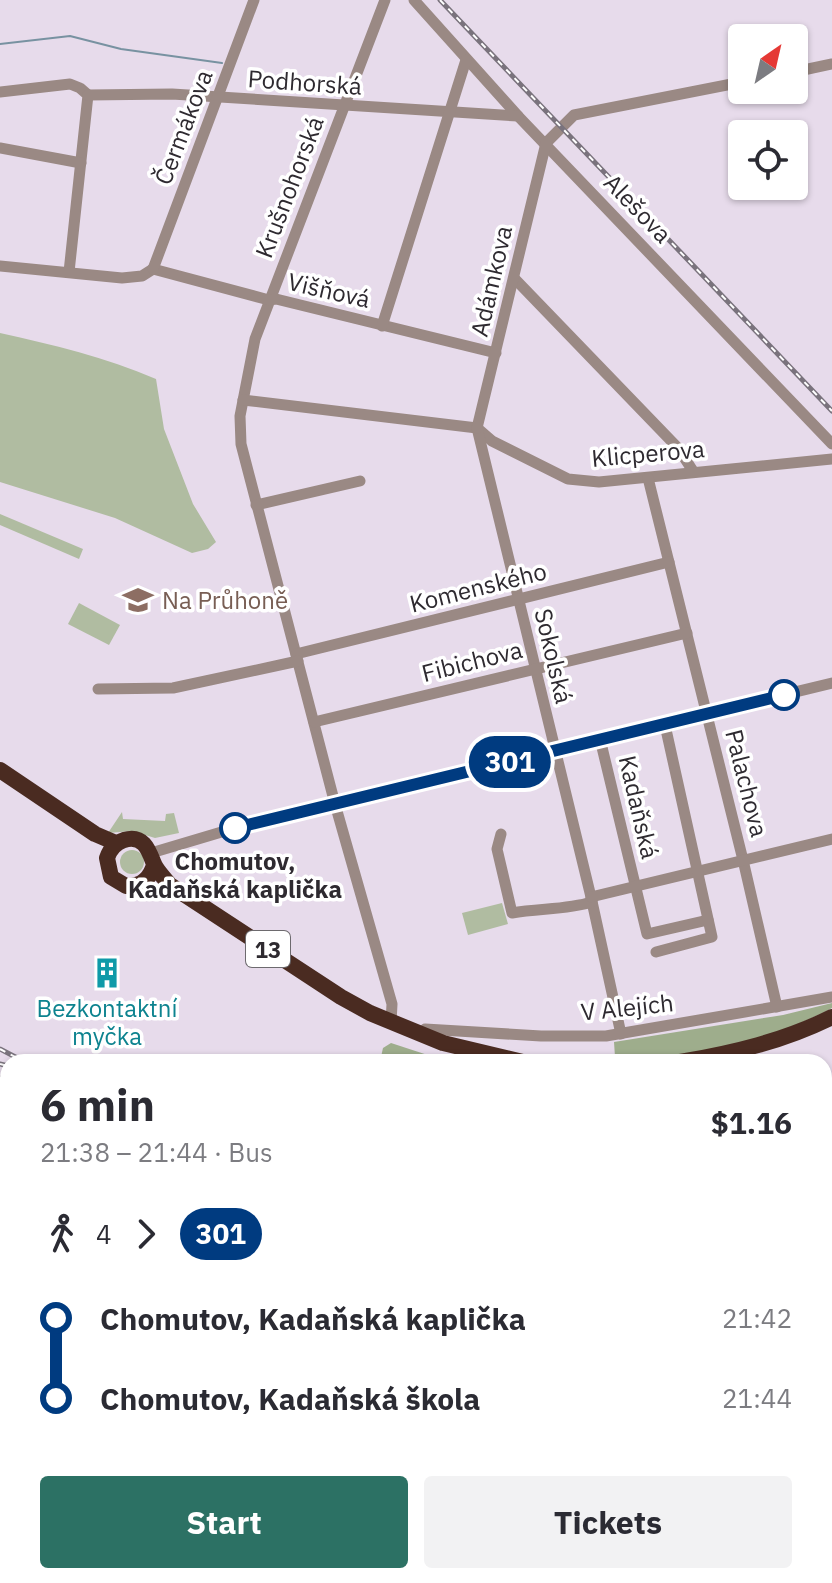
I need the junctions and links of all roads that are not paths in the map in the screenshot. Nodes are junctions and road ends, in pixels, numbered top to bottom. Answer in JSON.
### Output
{"nodes":[{"id":1,"x":254,"y":0,"type":"edge"},
{"id":2,"x":385,"y":0,"type":"edge"},
{"id":3,"x":414,"y":0,"type":"edge"},
{"id":4,"x":466,"y":60,"type":"junction"},
{"id":5,"x":832,"y":64,"type":"edge"},
{"id":6,"x":808,"y":69,"type":"edge"},
{"id":7,"x":728,"y":85,"type":"edge"},
{"id":8,"x":0,"y":92,"type":"edge"},
{"id":9,"x":88,"y":95,"type":"junction"},
{"id":10,"x":217,"y":98,"type":"junction"},
{"id":11,"x":344,"y":106,"type":"junction"},
{"id":12,"x":448,"y":112,"type":"junction"},
{"id":13,"x":518,"y":116,"type":"junction"},
{"id":14,"x":546,"y":143,"type":"junction"},
{"id":15,"x":0,"y":148,"type":"edge"},
{"id":16,"x":81,"y":163,"type":"junction"},
{"id":17,"x":0,"y":266,"type":"edge"},
{"id":18,"x":153,"y":269,"type":"junction"},
{"id":19,"x":69,"y":272,"type":"junction"},
{"id":20,"x":514,"y":278,"type":"junction"},
{"id":21,"x":269,"y":300,"type":"junction"},
{"id":22,"x":382,"y":326,"type":"junction"},
{"id":23,"x":496,"y":353,"type":"junction"},
{"id":24,"x":243,"y":400,"type":"junction"},
{"id":25,"x":477,"y":428,"type":"junction"},
{"id":26,"x":832,"y":444,"type":"edge"},
{"id":27,"x":832,"y":459,"type":"edge"},
{"id":28,"x":693,"y":471,"type":"junction"},
{"id":29,"x":648,"y":478,"type":"junction"},
{"id":30,"x":360,"y":481,"type":"dead end"},
{"id":31,"x":256,"y":505,"type":"junction"},
{"id":32,"x":669,"y":562,"type":"junction"},
{"id":33,"x":519,"y":599,"type":"junction"},
{"id":34,"x":687,"y":633,"type":"junction"},
{"id":35,"x":297,"y":658,"type":"junction"},
{"id":36,"x":534,"y":669,"type":"junction"},
{"id":37,"x":832,"y":683,"type":"edge"},
{"id":38,"x":98,"y":689,"type":"dead end"},
{"id":39,"x":707,"y":714,"type":"junction"},
{"id":40,"x":314,"y":722,"type":"junction"},
{"id":41,"x":665,"y":725,"type":"junction"},
{"id":42,"x":600,"y":739,"type":"junction"},
{"id":43,"x":555,"y":751,"type":"junction"},
{"id":44,"x":0,"y":770,"type":"edge"},
{"id":45,"x":0,"y":781,"type":"edge"},
{"id":46,"x":335,"y":804,"type":"junction"},
{"id":47,"x":501,"y":834,"type":"dead end"},
{"id":48,"x":832,"y":839,"type":"edge"},
{"id":49,"x":116,"y":843,"type":"junction"},
{"id":50,"x":107,"y":858,"type":"junction"},
{"id":51,"x":153,"y":859,"type":"junction"},
{"id":52,"x":743,"y":860,"type":"junction"},
{"id":53,"x":697,"y":871,"type":"junction"},
{"id":54,"x":141,"y":884,"type":"junction"},
{"id":55,"x":635,"y":885,"type":"junction"},
{"id":56,"x":592,"y":900,"type":"junction"},
{"id":57,"x":708,"y":920,"type":"junction"},
{"id":58,"x":656,"y":952,"type":"dead end"},
{"id":59,"x":832,"y":997,"type":"edge"},
{"id":60,"x":777,"y":1007,"type":"junction"},
{"id":61,"x":832,"y":1017,"type":"edge"},
{"id":62,"x":832,"y":1026,"type":"edge"},
{"id":63,"x":389,"y":1027,"type":"junction"},
{"id":64,"x":425,"y":1029,"type":"dead end"},
{"id":65,"x":621,"y":1034,"type":"junction"},
{"id":66,"x":449,"y":1054,"type":"edge"},
{"id":67,"x":488,"y":1054,"type":"edge"},
{"id":68,"x":726,"y":1054,"type":"edge"},
{"id":69,"x":759,"y":1054,"type":"edge"}],
"edges":[{"from":1,"to":10,"type":"street","name":"Čermákova"},
{"from":2,"to":11,"type":"street","name":"Krušnohorská"},
{"from":3,"to":4,"type":"street","name":"Alešova"},
{"from":4,"to":12,"type":"street"},
{"from":4,"to":13,"type":"street","name":"Alešova"},
{"from":5,"to":6,"type":"street"},
{"from":7,"to":14,"type":"street"},
{"from":8,"to":9,"type":"street","name":"Podhorská"},
{"from":9,"to":10,"type":"street","name":"Podhorská"},
{"from":9,"to":16,"type":"street"},
{"from":10,"to":11,"type":"street","name":"Podhorská"},
{"from":10,"to":18,"type":"street","name":"Čermákova"},
{"from":11,"to":12,"type":"street","name":"Podhorská"},
{"from":11,"to":21,"type":"street","name":"Krušnohorská"},
{"from":12,"to":13,"type":"street","name":"Podhorská"},
{"from":12,"to":22,"type":"street"},
{"from":13,"to":14,"type":"street","name":"Alešova"},
{"from":14,"to":20,"type":"street","name":"Adámkova"},
{"from":14,"to":26,"type":"street","name":"Alešova"},
{"from":15,"to":16,"type":"street"},
{"from":16,"to":19,"type":"street"},
{"from":17,"to":19,"type":"street"},
{"from":18,"to":19,"type":"street"},
{"from":18,"to":21,"type":"street","name":"Višňová"},
{"from":20,"to":23,"type":"street","name":"Adámkova"},
{"from":20,"to":28,"type":"street"},
{"from":21,"to":22,"type":"street","name":"Višňová"},
{"from":21,"to":24,"type":"street"},
{"from":22,"to":23,"type":"street","name":"Višňová"},
{"from":23,"to":25,"type":"street","name":"Adámkova"},
{"from":24,"to":25,"type":"street","name":"Klicperova"},
{"from":24,"to":31,"type":"street"},
{"from":25,"to":29,"type":"street","name":"Klicperova"},
{"from":25,"to":33,"type":"street","name":"Sokolská"},
{"from":27,"to":28,"type":"street","name":"Klicperova"},
{"from":28,"to":29,"type":"street","name":"Klicperova"},
{"from":29,"to":32,"type":"street","name":"Palachova"},
{"from":30,"to":31,"type":"street"},
{"from":31,"to":35,"type":"street"},
{"from":32,"to":33,"type":"street","name":"Komenského"},
{"from":32,"to":34,"type":"street","name":"Palachova"},
{"from":33,"to":35,"type":"street","name":"Komenského"},
{"from":33,"to":36,"type":"street","name":"Sokolská"},
{"from":34,"to":36,"type":"street","name":"Fibichova"},
{"from":34,"to":39,"type":"street","name":"Palachova"},
{"from":35,"to":38,"type":"street"},
{"from":35,"to":40,"type":"street"},
{"from":36,"to":40,"type":"street","name":"Fibichova"},
{"from":36,"to":43,"type":"street","name":"Sokolská"},
{"from":37,"to":39,"type":"street","name":"Kadaňská"},
{"from":39,"to":41,"type":"street","name":"Kadaňská"},
{"from":39,"to":52,"type":"street","name":"Palachova"},
{"from":40,"to":46,"type":"street"},
{"from":41,"to":42,"type":"street","name":"Kadaňská"},
{"from":41,"to":53,"type":"street","name":"Kadaňská"},
{"from":42,"to":43,"type":"street","name":"Kadaňská"},
{"from":42,"to":55,"type":"street","name":"Kadaňská"},
{"from":43,"to":46,"type":"street","name":"Kadaňská"},
{"from":43,"to":56,"type":"street","name":"Sokolská"},
{"from":44,"to":49,"type":"highway","number":"13"},
{"from":45,"to":50,"type":"highway","number":"13"},
{"from":46,"to":51,"type":"street","name":"Kadaňská"},
{"from":46,"to":63,"type":"street"},
{"from":47,"to":56,"type":"street"},
{"from":48,"to":52,"type":"street"},
{"from":49,"to":50,"type":"highway"},
{"from":49,"to":51,"type":"highway","number":"13"},
{"from":50,"to":54,"type":"highway","number":"13"},
{"from":51,"to":54,"type":"highway"},
{"from":51,"to":63,"type":"highway","number":"13"},
{"from":52,"to":53,"type":"street"},
{"from":52,"to":60,"type":"street","name":"Palachova"},
{"from":53,"to":55,"type":"street"},
{"from":53,"to":57,"type":"street","name":"Kadaňská"},
{"from":54,"to":63,"type":"highway","number":"13"},
{"from":55,"to":56,"type":"street"},
{"from":55,"to":57,"type":"street","name":"Kadaňská"},
{"from":56,"to":65,"type":"street","name":"Sokolská"},
{"from":57,"to":58,"type":"street"},
{"from":59,"to":60,"type":"street","name":"V Alejích"},
{"from":60,"to":65,"type":"street","name":"V Alejích"},
{"from":61,"to":68,"type":"highway"},
{"from":62,"to":69,"type":"highway"},
{"from":63,"to":66,"type":"highway","number":"13"},
{"from":63,"to":67,"type":"highway","number":"13"},
{"from":64,"to":65,"type":"street","name":"V Alejích"}]}
